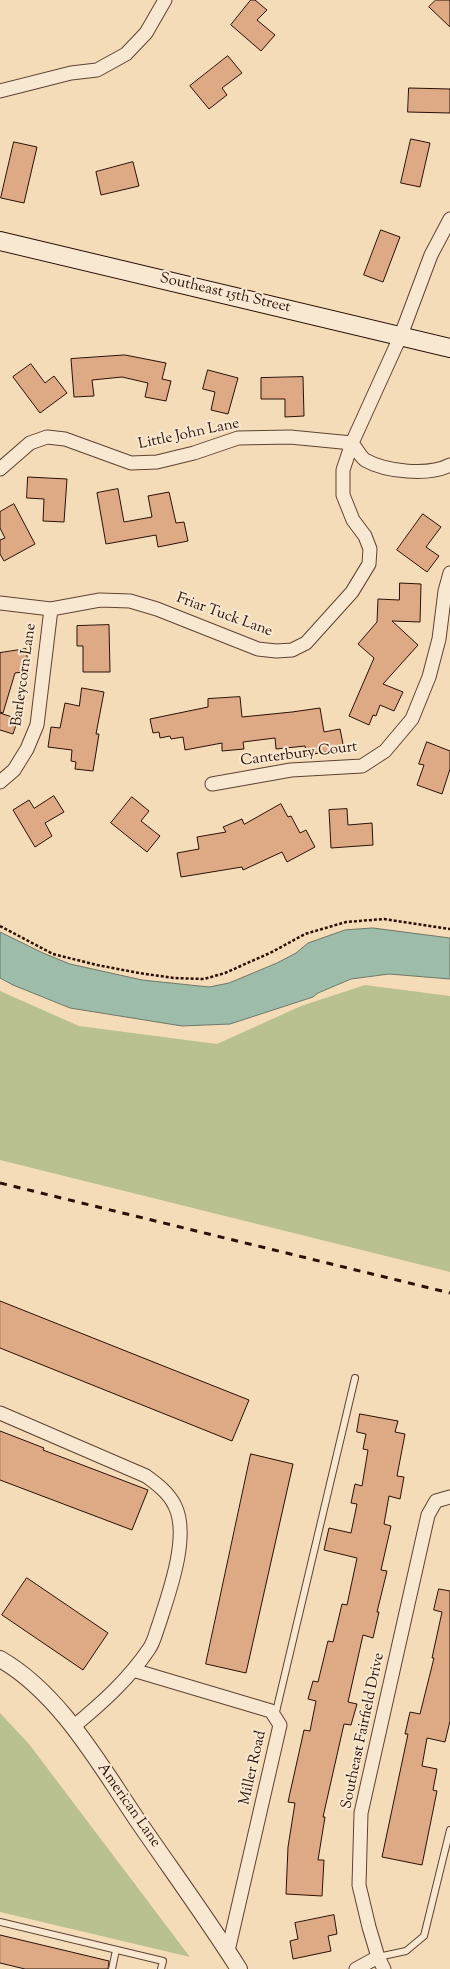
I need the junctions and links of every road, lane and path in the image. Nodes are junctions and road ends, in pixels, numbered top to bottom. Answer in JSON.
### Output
{"nodes":[{"id":1,"x":165,"y":0,"type":"edge"},
{"id":2,"x":0,"y":91,"type":"edge"},
{"id":3,"x":450,"y":219,"type":"edge"},
{"id":4,"x":0,"y":241,"type":"edge"},
{"id":5,"x":401,"y":335,"type":"junction"},
{"id":6,"x":450,"y":348,"type":"edge"},
{"id":7,"x":352,"y":443,"type":"junction"},
{"id":8,"x":450,"y":465,"type":"edge"},
{"id":9,"x":0,"y":469,"type":"edge"},
{"id":10,"x":450,"y":572,"type":"edge"},
{"id":11,"x":0,"y":603,"type":"edge"},
{"id":12,"x":51,"y":609,"type":"junction"},
{"id":13,"x":0,"y":782,"type":"edge"},
{"id":14,"x":212,"y":784,"type":"dead end"},
{"id":15,"x":0,"y":926,"type":"edge"},
{"id":16,"x":450,"y":929,"type":"edge"},
{"id":17,"x":355,"y":1378,"type":"dead end"},
{"id":18,"x":0,"y":1413,"type":"edge"},
{"id":19,"x":450,"y":1497,"type":"edge"},
{"id":20,"x":0,"y":1659,"type":"edge"},
{"id":21,"x":133,"y":1670,"type":"junction"},
{"id":22,"x":275,"y":1718,"type":"junction"},
{"id":23,"x":74,"y":1727,"type":"junction"},
{"id":24,"x":450,"y":1830,"type":"edge"},
{"id":25,"x":0,"y":1922,"type":"edge"},
{"id":26,"x":116,"y":1950,"type":"junction"},
{"id":27,"x":228,"y":1951,"type":"junction"},
{"id":28,"x":381,"y":1963,"type":"edge"},
{"id":29,"x":112,"y":1969,"type":"edge"},
{"id":30,"x":161,"y":1969,"type":"edge"},
{"id":31,"x":239,"y":1969,"type":"edge"},
{"id":32,"x":356,"y":1969,"type":"edge"}],
"edges":[{"from":1,"to":2,"type":"street"},
{"from":3,"to":5,"type":"street","name":"Friar Tuck Lane"},
{"from":4,"to":5,"type":"main road","name":"Southeast 15th Street"},
{"from":5,"to":6,"type":"main road","name":"Southeast 15th Street"},
{"from":5,"to":7,"type":"street","name":"Friar Tuck Lane"},
{"from":7,"to":8,"type":"street"},
{"from":7,"to":9,"type":"street","name":"Little John Lane"},
{"from":7,"to":12,"type":"street","name":"Friar Tuck Lane"},
{"from":10,"to":14,"type":"street","name":"Canterbury Court"},
{"from":11,"to":12,"type":"street","name":"Friar Tuck Lane"},
{"from":12,"to":13,"type":"street","name":"Barleycorn Lane"},
{"from":15,"to":16,"type":"path"},
{"from":17,"to":22,"type":"lane"},
{"from":18,"to":21,"type":"street"},
{"from":19,"to":28,"type":"street","name":"Southeast Fairfield Drive"},
{"from":20,"to":23,"type":"street","name":"American Lane"},
{"from":21,"to":22,"type":"street","name":"Miller Road"},
{"from":21,"to":23,"type":"street"},
{"from":22,"to":27,"type":"street","name":"Miller Road"},
{"from":23,"to":27,"type":"street","name":"American Lane"},
{"from":24,"to":28,"type":"lane"},
{"from":25,"to":26,"type":"lane"},
{"from":26,"to":29,"type":"lane"},
{"from":26,"to":30,"type":"lane"},
{"from":27,"to":31,"type":"street","name":"American Lane"},
{"from":28,"to":32,"type":"street"}]}
